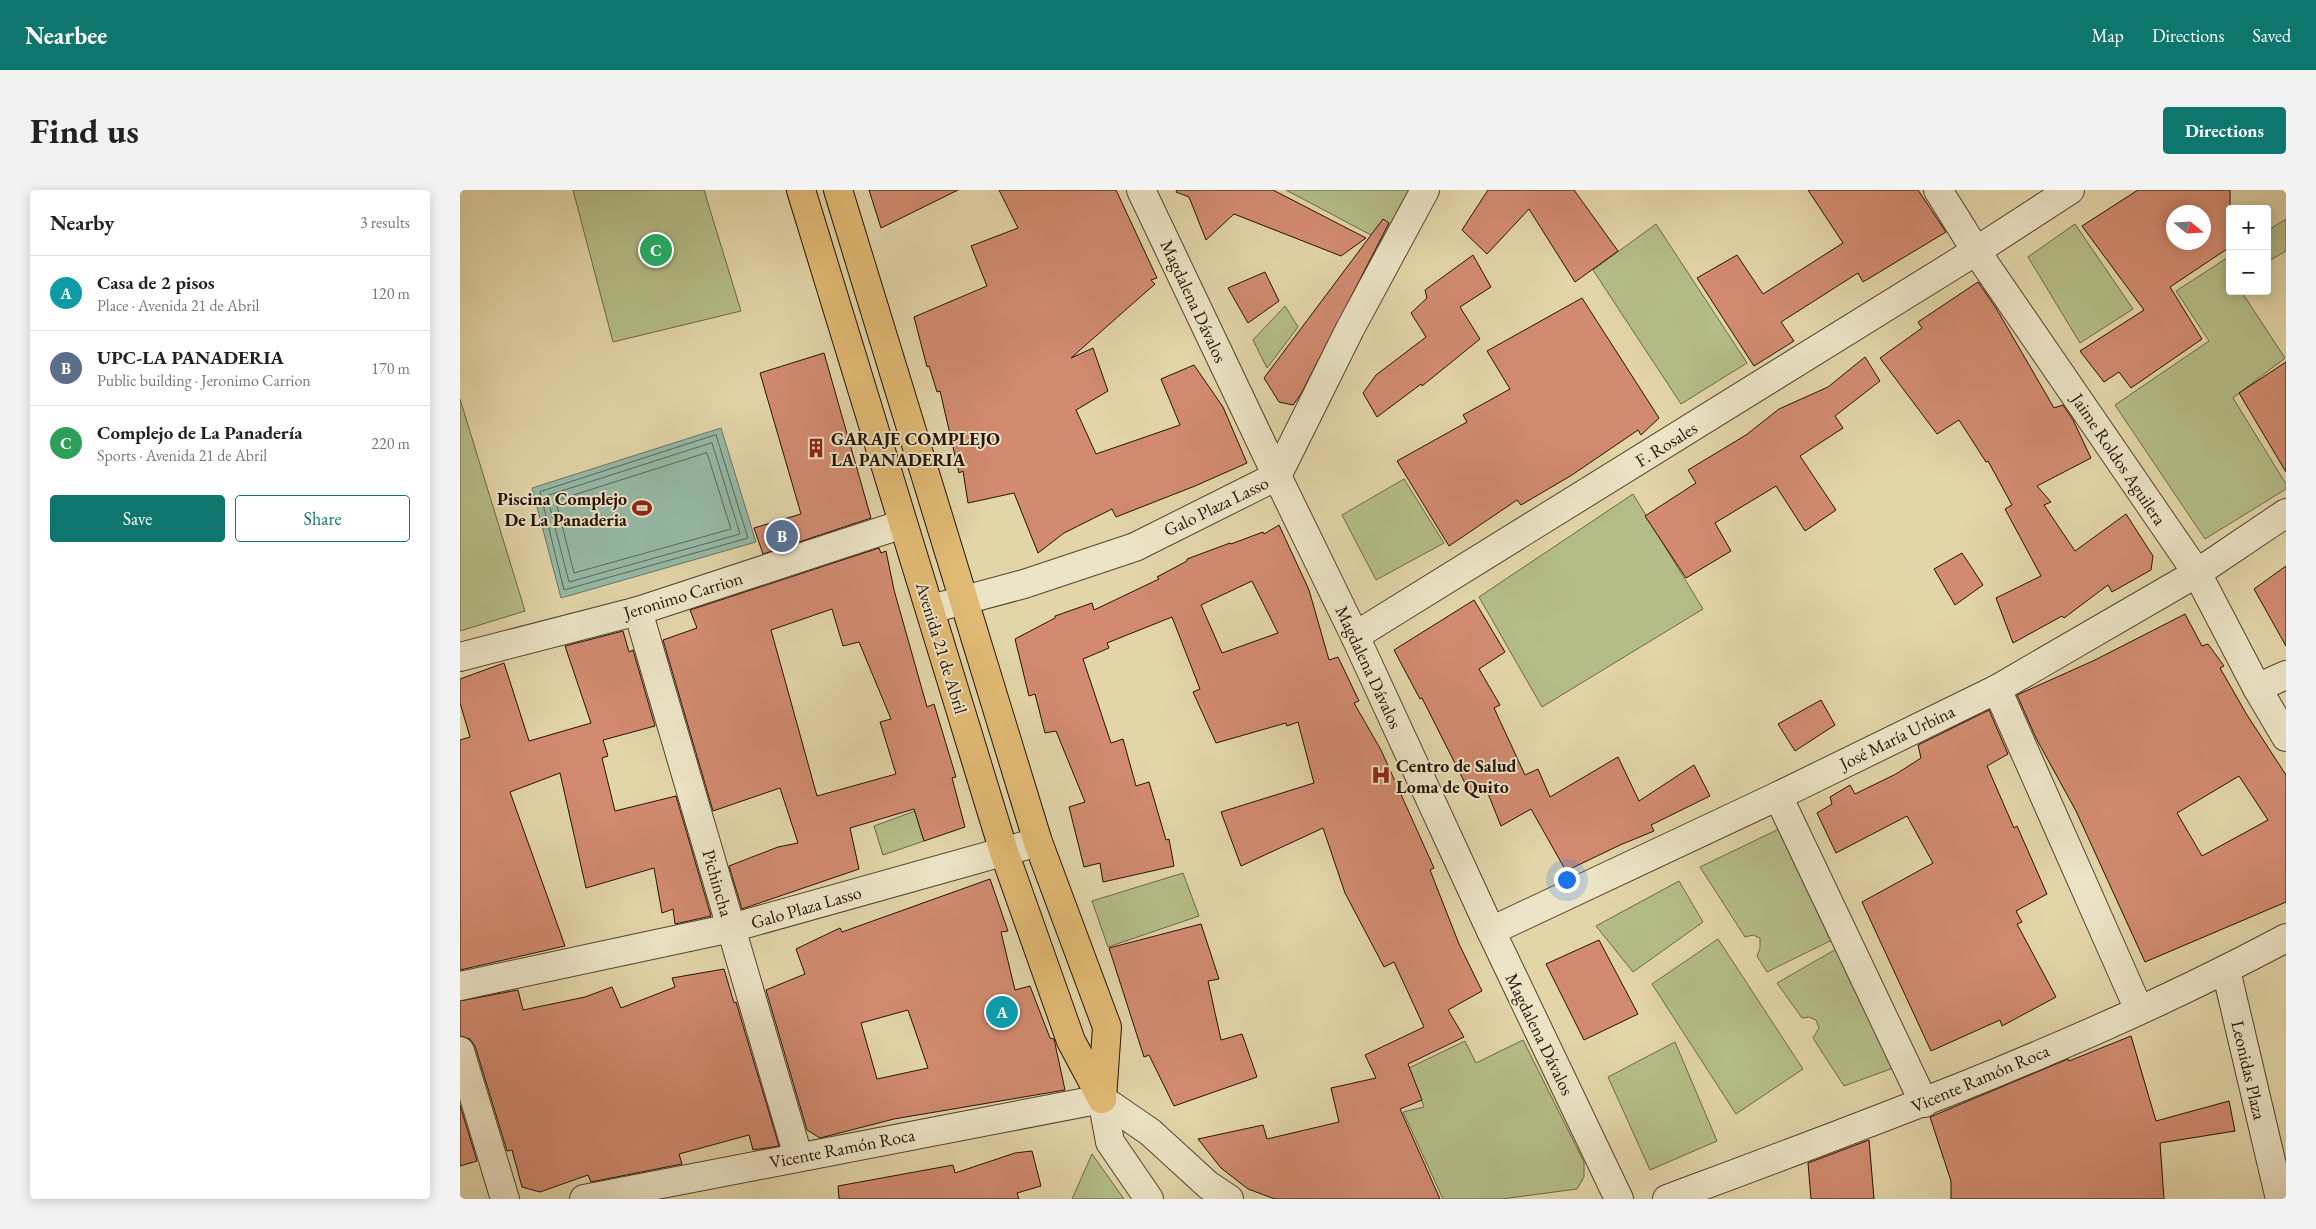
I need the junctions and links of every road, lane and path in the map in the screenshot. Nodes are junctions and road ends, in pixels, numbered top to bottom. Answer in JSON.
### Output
{"nodes":[{"id":1,"x":801,"y":190,"type":"edge"},
{"id":2,"x":838,"y":190,"type":"edge"},
{"id":3,"x":1141,"y":190,"type":"edge"},
{"id":4,"x":1425,"y":190,"type":"edge"},
{"id":5,"x":1938,"y":190,"type":"edge"},
{"id":6,"x":2070,"y":190,"type":"edge"},
{"id":7,"x":1976,"y":251,"type":"junction"},
{"id":8,"x":1277,"y":476,"type":"junction"},
{"id":9,"x":2286,"y":513,"type":"edge"},
{"id":10,"x":904,"y":524,"type":"junction"},
{"id":11,"x":2197,"y":573,"type":"junction"},
{"id":12,"x":964,"y":601,"type":"junction"},
{"id":13,"x":931,"y":609,"type":"junction"},
{"id":14,"x":638,"y":611,"type":"junction"},
{"id":15,"x":1355,"y":636,"type":"junction"},
{"id":16,"x":460,"y":657,"type":"edge"},
{"id":17,"x":2286,"y":675,"type":"edge"},
{"id":18,"x":2257,"y":688,"type":"junction"},
{"id":19,"x":1997,"y":690,"type":"junction"},
{"id":20,"x":2286,"y":737,"type":"edge"},
{"id":21,"x":1778,"y":796,"type":"junction"},
{"id":22,"x":1038,"y":842,"type":"junction"},
{"id":23,"x":1004,"y":852,"type":"junction"},
{"id":24,"x":731,"y":928,"type":"junction"},
{"id":25,"x":1491,"y":931,"type":"junction"},
{"id":26,"x":2286,"y":938,"type":"edge"},
{"id":27,"x":2226,"y":970,"type":"junction"},
{"id":28,"x":460,"y":986,"type":"edge"},
{"id":29,"x":2139,"y":1010,"type":"junction"},
{"id":30,"x":460,"y":1051,"type":"edge"},
{"id":31,"x":1102,"y":1099,"type":"junction"},
{"id":32,"x":1924,"y":1103,"type":"junction"},
{"id":33,"x":798,"y":1156,"type":"junction"},
{"id":34,"x":505,"y":1199,"type":"edge"},
{"id":35,"x":584,"y":1199,"type":"edge"},
{"id":36,"x":1149,"y":1199,"type":"edge"},
{"id":37,"x":1228,"y":1199,"type":"edge"},
{"id":38,"x":1619,"y":1199,"type":"edge"},
{"id":39,"x":1667,"y":1199,"type":"edge"},
{"id":40,"x":2280,"y":1199,"type":"edge"}],
"edges":[{"from":1,"to":10,"type":"main road","name":"Avenida 21 de Abril"},
{"from":2,"to":12,"type":"main road","name":"Avenida 21 de Abril"},
{"from":3,"to":8,"type":"street","name":"Magdalena Dávalos"},
{"from":4,"to":8,"type":"street","name":"Galo Plaza Lasso"},
{"from":5,"to":7,"type":"street","name":"Jaime Roldos Aguilera"},
{"from":6,"to":7,"type":"street","name":"F. Rosales"},
{"from":7,"to":11,"type":"street","name":"Jaime Roldos Aguilera"},
{"from":7,"to":15,"type":"street","name":"F. Rosales"},
{"from":8,"to":12,"type":"street","name":"Galo Plaza Lasso"},
{"from":8,"to":15,"type":"street","name":"Magdalena Dávalos"},
{"from":9,"to":11,"type":"street","name":"José María Urbina"},
{"from":10,"to":13,"type":"main road","name":"Avenida 21 de Abril"},
{"from":10,"to":14,"type":"street","name":"Jeronimo Carrion"},
{"from":11,"to":18,"type":"street","name":"Jaime Roldos Aguilera"},
{"from":11,"to":19,"type":"street","name":"José María Urbina"},
{"from":12,"to":13,"type":"street","name":"Galo Plaza Lasso"},
{"from":12,"to":22,"type":"main road","name":"Avenida 21 de Abril"},
{"from":13,"to":23,"type":"main road","name":"Avenida 21 de Abril"},
{"from":14,"to":16,"type":"street","name":"Jeronimo Carrion"},
{"from":14,"to":24,"type":"street","name":"Pichincha"},
{"from":15,"to":25,"type":"street","name":"Magdalena Dávalos"},
{"from":17,"to":18,"type":"street"},
{"from":18,"to":20,"type":"street","name":"Jaime Roldos Aguilera"},
{"from":19,"to":21,"type":"street","name":"José María Urbina"},
{"from":19,"to":29,"type":"street"},
{"from":21,"to":25,"type":"street","name":"José María Urbina"},
{"from":21,"to":32,"type":"street"},
{"from":22,"to":23,"type":"street","name":"Galo Plaza Lasso"},
{"from":22,"to":31,"type":"main road","name":"Avenida 21 de Abril"},
{"from":23,"to":24,"type":"street","name":"Galo Plaza Lasso"},
{"from":23,"to":31,"type":"main road","name":"Avenida 21 de Abril"},
{"from":24,"to":28,"type":"street","name":"Galo Plaza Lasso"},
{"from":24,"to":33,"type":"street","name":"Pichincha"},
{"from":25,"to":38,"type":"street","name":"Magdalena Dávalos"},
{"from":26,"to":27,"type":"street","name":"Vicente Ramón Roca"},
{"from":27,"to":29,"type":"street","name":"Vicente Ramón Roca"},
{"from":27,"to":40,"type":"street","name":"Leonidas Plaza"},
{"from":29,"to":32,"type":"street","name":"Vicente Ramón Roca"},
{"from":30,"to":34,"type":"street"},
{"from":31,"to":33,"type":"street","name":"Vicente Ramón Roca"},
{"from":31,"to":36,"type":"street","name":"Avenida 21 de Abril"},
{"from":31,"to":37,"type":"street"},
{"from":32,"to":39,"type":"street","name":"Vicente Ramón Roca"},
{"from":33,"to":35,"type":"street","name":"Vicente Ramón Roca"}]}
